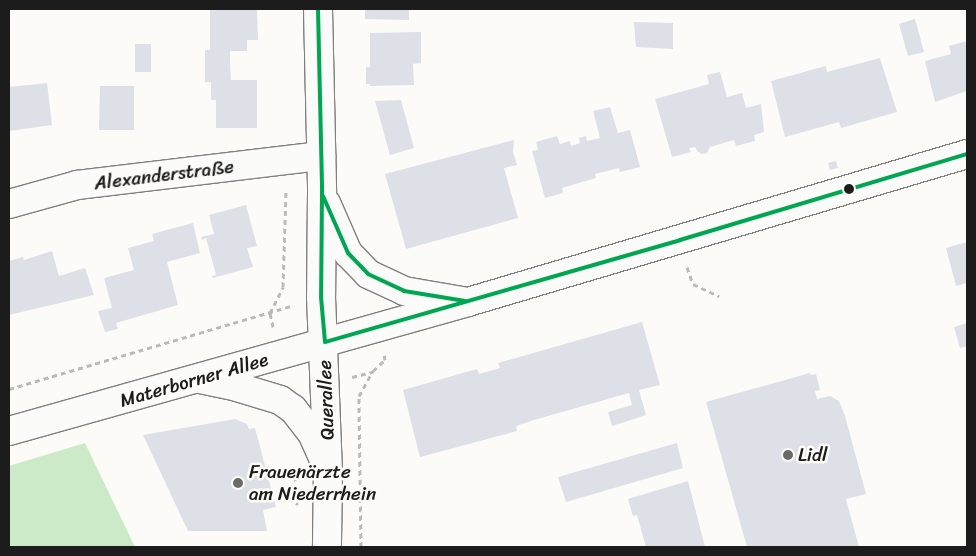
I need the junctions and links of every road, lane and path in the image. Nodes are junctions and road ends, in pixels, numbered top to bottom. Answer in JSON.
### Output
{"nodes":[{"id":1,"x":318,"y":9,"type":"edge"},
{"id":2,"x":967,"y":154,"type":"edge"},
{"id":3,"x":321,"y":156,"type":"junction"},
{"id":4,"x":322,"y":192,"type":"junction"},
{"id":5,"x":9,"y":204,"type":"edge"},
{"id":6,"x":680,"y":240,"type":"junction"},
{"id":7,"x":321,"y":296,"type":"junction"},
{"id":8,"x":719,"y":296,"type":"dead end"},
{"id":9,"x":468,"y":302,"type":"junction"},
{"id":10,"x":378,"y":327,"type":"junction"},
{"id":11,"x":324,"y":342,"type":"junction"},
{"id":12,"x":200,"y":379,"type":"junction"},
{"id":13,"x":9,"y":389,"type":"edge"},
{"id":14,"x":9,"y":431,"type":"edge"},
{"id":15,"x":328,"y":471,"type":"junction"},
{"id":16,"x":327,"y":547,"type":"edge"},
{"id":17,"x":360,"y":547,"type":"edge"}],
"edges":[{"from":1,"to":3,"type":"street","name":"Querallee"},
{"from":2,"to":6,"type":"street","name":"Materborner Allee"},
{"from":3,"to":4,"type":"street","name":"Querallee"},
{"from":3,"to":5,"type":"street","name":"Alexanderstraße"},
{"from":4,"to":7,"type":"street","name":"Querallee"},
{"from":4,"to":9,"type":"street"},
{"from":6,"to":8,"type":"path"},
{"from":6,"to":9,"type":"street","name":"Materborner Allee"},
{"from":7,"to":11,"type":"street","name":"Querallee"},
{"from":7,"to":13,"type":"path"},
{"from":9,"to":10,"type":"street","name":"Materborner Allee"},
{"from":10,"to":11,"type":"street","name":"Materborner Allee"},
{"from":10,"to":17,"type":"path"},
{"from":11,"to":12,"type":"street","name":"Materborner Allee"},
{"from":11,"to":15,"type":"street","name":"Querallee"},
{"from":12,"to":14,"type":"street","name":"Materborner Allee"},
{"from":12,"to":15,"type":"street"},
{"from":15,"to":16,"type":"street","name":"Querallee"}]}
